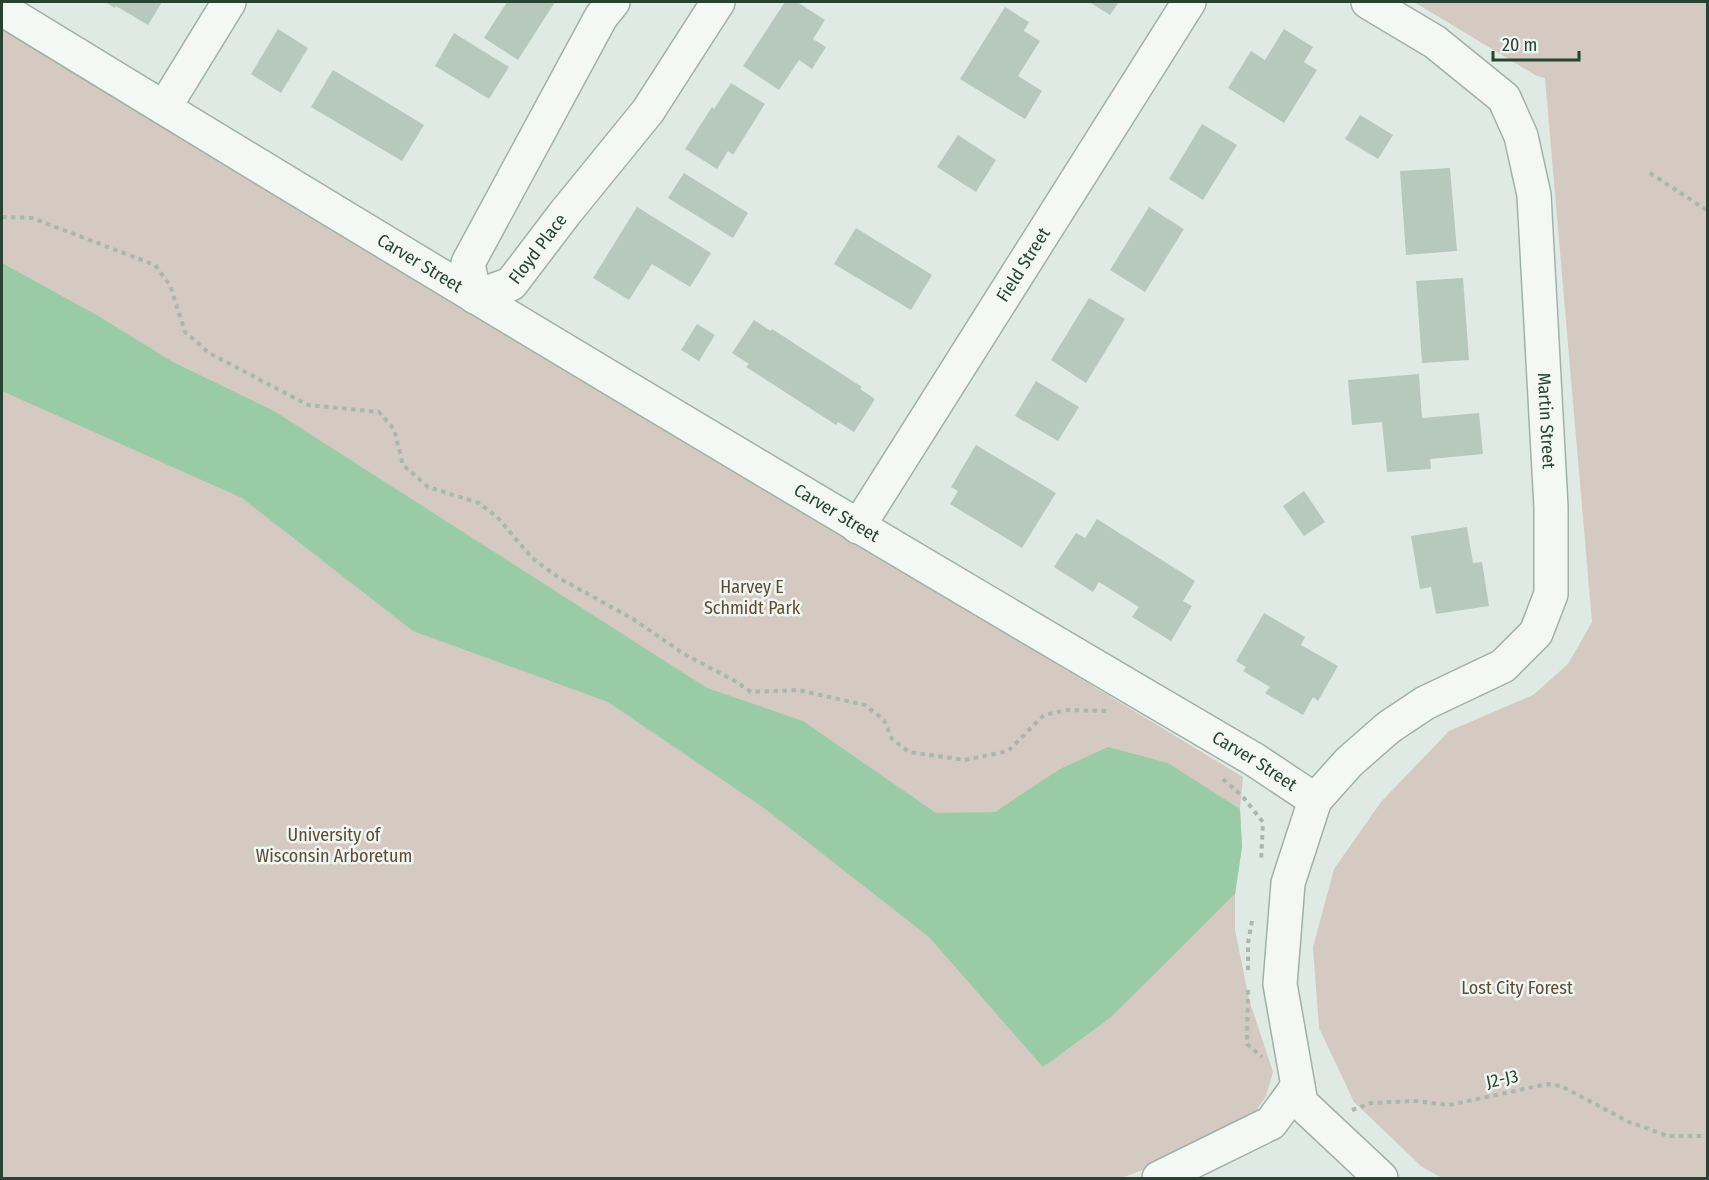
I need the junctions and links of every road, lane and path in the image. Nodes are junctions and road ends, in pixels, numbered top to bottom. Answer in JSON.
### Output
{"nodes":[{"id":1,"x":229,"y":2,"type":"edge"},
{"id":2,"x":613,"y":2,"type":"edge"},
{"id":3,"x":718,"y":2,"type":"edge"},
{"id":4,"x":1188,"y":2,"type":"edge"},
{"id":5,"x":1368,"y":2,"type":"edge"},
{"id":6,"x":2,"y":9,"type":"edge"},
{"id":7,"x":164,"y":108,"type":"junction"},
{"id":8,"x":1650,"y":173,"type":"dead end"},
{"id":9,"x":1707,"y":211,"type":"edge"},
{"id":10,"x":2,"y":217,"type":"edge"},
{"id":11,"x":475,"y":297,"type":"junction"},
{"id":12,"x":858,"y":527,"type":"junction"},
{"id":13,"x":1115,"y":712,"type":"dead end"},
{"id":14,"x":1217,"y":773,"type":"dead end"},
{"id":15,"x":1314,"y":800,"type":"junction"},
{"id":16,"x":1260,"y":872,"type":"dead end"},
{"id":17,"x":1253,"y":913,"type":"dead end"},
{"id":18,"x":1248,"y":977,"type":"dead end"},
{"id":19,"x":1248,"y":988,"type":"dead end"},
{"id":20,"x":1298,"y":1086,"type":"junction"},
{"id":21,"x":1347,"y":1112,"type":"dead end"},
{"id":22,"x":1707,"y":1136,"type":"edge"},
{"id":23,"x":1159,"y":1179,"type":"edge"},
{"id":24,"x":1381,"y":1179,"type":"edge"}],
"edges":[{"from":1,"to":7,"type":"street"},
{"from":2,"to":11,"type":"street"},
{"from":3,"to":11,"type":"street","name":"Floyd Place"},
{"from":4,"to":12,"type":"street","name":"Field Street"},
{"from":5,"to":15,"type":"street","name":"Martin Street"},
{"from":6,"to":7,"type":"street","name":"Carver Street"},
{"from":7,"to":11,"type":"street","name":"Carver Street"},
{"from":8,"to":9,"type":"path"},
{"from":10,"to":13,"type":"path"},
{"from":11,"to":12,"type":"street","name":"Carver Street"},
{"from":12,"to":15,"type":"street","name":"Carver Street"},
{"from":14,"to":16,"type":"path"},
{"from":15,"to":20,"type":"street","name":"Carver Street"},
{"from":17,"to":18,"type":"path"},
{"from":19,"to":20,"type":"path"},
{"from":20,"to":23,"type":"street"},
{"from":20,"to":24,"type":"street","name":"Carver Street"},
{"from":21,"to":22,"type":"path","name":"J2-J3"}]}
